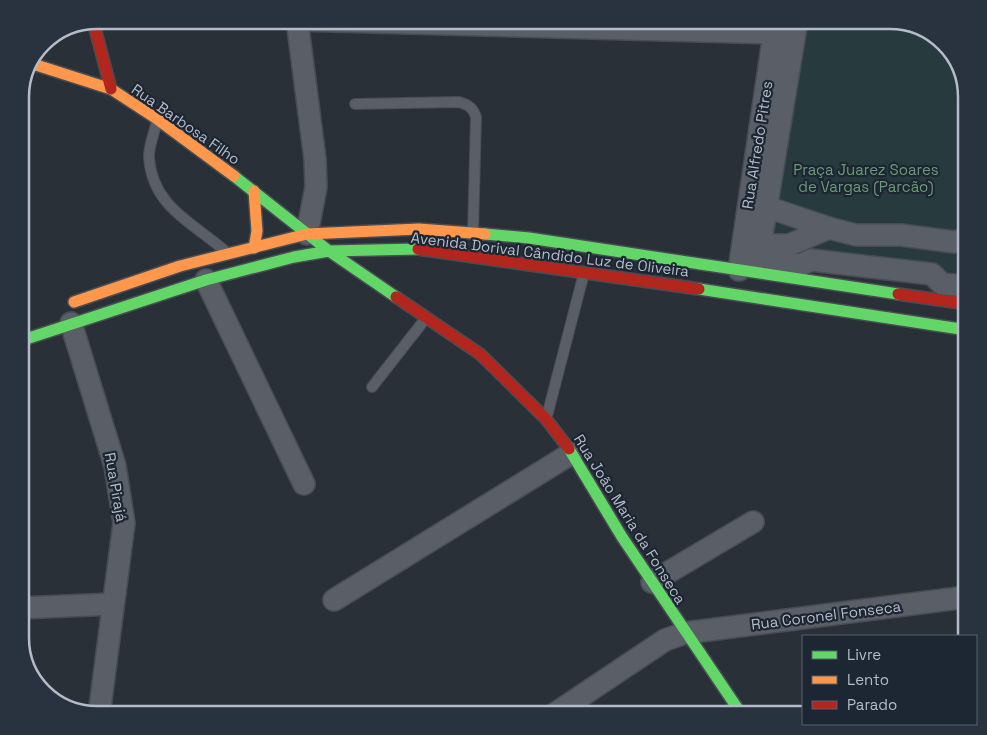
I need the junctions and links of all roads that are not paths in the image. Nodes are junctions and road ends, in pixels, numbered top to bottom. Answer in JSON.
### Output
{"nodes":[{"id":1,"x":95,"y":29,"type":"edge"},
{"id":2,"x":299,"y":29,"type":"edge"},
{"id":3,"x":775,"y":29,"type":"edge"},
{"id":4,"x":795,"y":29,"type":"edge"},
{"id":5,"x":37,"y":65,"type":"edge"},
{"id":6,"x":111,"y":89,"type":"junction"},
{"id":7,"x":355,"y":104,"type":"dead end"},
{"id":8,"x":157,"y":119,"type":"junction"},
{"id":9,"x":254,"y":191,"type":"junction"},
{"id":10,"x":767,"y":207,"type":"junction"},
{"id":11,"x":829,"y":228,"type":"junction"},
{"id":12,"x":473,"y":233,"type":"junction"},
{"id":13,"x":307,"y":234,"type":"junction"},
{"id":14,"x":761,"y":238,"type":"junction"},
{"id":15,"x":958,"y":243,"type":"edge"},
{"id":16,"x":254,"y":248,"type":"junction"},
{"id":17,"x":328,"y":251,"type":"junction"},
{"id":18,"x":228,"y":254,"type":"junction"},
{"id":19,"x":746,"y":262,"type":"junction"},
{"id":20,"x":584,"y":271,"type":"junction"},
{"id":21,"x":206,"y":280,"type":"junction"},
{"id":22,"x":958,"y":285,"type":"edge"},
{"id":23,"x":958,"y":302,"type":"edge"},
{"id":24,"x":69,"y":314,"type":"junction"},
{"id":25,"x":426,"y":317,"type":"junction"},
{"id":26,"x":958,"y":329,"type":"edge"},
{"id":27,"x":29,"y":336,"type":"edge"},
{"id":28,"x":372,"y":387,"type":"dead end"},
{"id":29,"x":546,"y":419,"type":"junction"},
{"id":30,"x":572,"y":453,"type":"junction"},
{"id":31,"x":304,"y":484,"type":"dead end"},
{"id":32,"x":753,"y":522,"type":"dead end"},
{"id":33,"x":652,"y":582,"type":"junction"},
{"id":34,"x":958,"y":598,"type":"edge"},
{"id":35,"x":334,"y":600,"type":"dead end"},
{"id":36,"x":113,"y":604,"type":"junction"},
{"id":37,"x":29,"y":608,"type":"edge"},
{"id":38,"x":685,"y":633,"type":"junction"},
{"id":39,"x":100,"y":706,"type":"edge"},
{"id":40,"x":566,"y":706,"type":"edge"},
{"id":41,"x":736,"y":706,"type":"edge"}],
"edges":[{"from":1,"to":6,"type":"main road"},
{"from":2,"to":13,"type":"street"},
{"from":3,"to":19,"type":"street","name":"Rua Alfredo Pitres"},
{"from":4,"to":10,"type":"street"},
{"from":5,"to":6,"type":"main road","name":"Rua Barbosa Filho"},
{"from":6,"to":8,"type":"main road","name":"Rua Barbosa Filho"},
{"from":7,"to":12,"type":"lane"},
{"from":8,"to":9,"type":"main road","name":"Rua Barbosa Filho"},
{"from":8,"to":18,"type":"lane"},
{"from":9,"to":13,"type":"main road","name":"Rua Barbosa Filho"},
{"from":9,"to":16,"type":"main road"},
{"from":10,"to":11,"type":"street"},
{"from":10,"to":14,"type":"street"},
{"from":11,"to":14,"type":"street"},
{"from":11,"to":15,"type":"street"},
{"from":12,"to":13,"type":"main road","name":"Avenida Dorival Cândido Luz de Oliveira"},
{"from":12,"to":19,"type":"main road","name":"Avenida Dorival Cândido Luz de Oliveira"},
{"from":13,"to":16,"type":"main road","name":"Avenida Dorival Cândido Luz de Oliveira"},
{"from":13,"to":17,"type":"main road","name":"Rua Barbosa Filho"},
{"from":14,"to":19,"type":"street"},
{"from":16,"to":18,"type":"main road","name":"Avenida Dorival Cândido Luz de Oliveira"},
{"from":17,"to":20,"type":"main road","name":"Avenida Dorival Cândido Luz de Oliveira"},
{"from":17,"to":21,"type":"main road","name":"Avenida Dorival Cândido Luz de Oliveira"},
{"from":17,"to":25,"type":"main road","name":"Rua João Maria da Fonseca"},
{"from":18,"to":24,"type":"main road","name":"Avenida Dorival Cândido Luz de Oliveira"},
{"from":19,"to":22,"type":"street"},
{"from":19,"to":23,"type":"main road","name":"Avenida Dorival Cândido Luz de Oliveira"},
{"from":20,"to":26,"type":"main road","name":"Avenida Dorival Cândido Luz de Oliveira"},
{"from":20,"to":29,"type":"lane"},
{"from":21,"to":24,"type":"main road","name":"Avenida Dorival Cândido Luz de Oliveira"},
{"from":21,"to":31,"type":"street"},
{"from":24,"to":27,"type":"main road","name":"Avenida Dorival Cândido Luz de Oliveira"},
{"from":24,"to":36,"type":"street","name":"Rua Pirajá"},
{"from":25,"to":28,"type":"lane"},
{"from":25,"to":29,"type":"main road","name":"Rua João Maria da Fonseca"},
{"from":29,"to":30,"type":"main road","name":"Rua João Maria da Fonseca"},
{"from":30,"to":33,"type":"main road","name":"Rua João Maria da Fonseca"},
{"from":30,"to":35,"type":"street"},
{"from":32,"to":33,"type":"street"},
{"from":33,"to":38,"type":"main road","name":"Rua João Maria da Fonseca"},
{"from":34,"to":38,"type":"street","name":"Rua Coronel Fonseca"},
{"from":36,"to":37,"type":"street"},
{"from":36,"to":39,"type":"street","name":"Rua Pirajá"},
{"from":38,"to":40,"type":"street","name":"Rua Coronel Fonseca"},
{"from":38,"to":41,"type":"main road","name":"Rua João Maria da Fonseca"}]}
